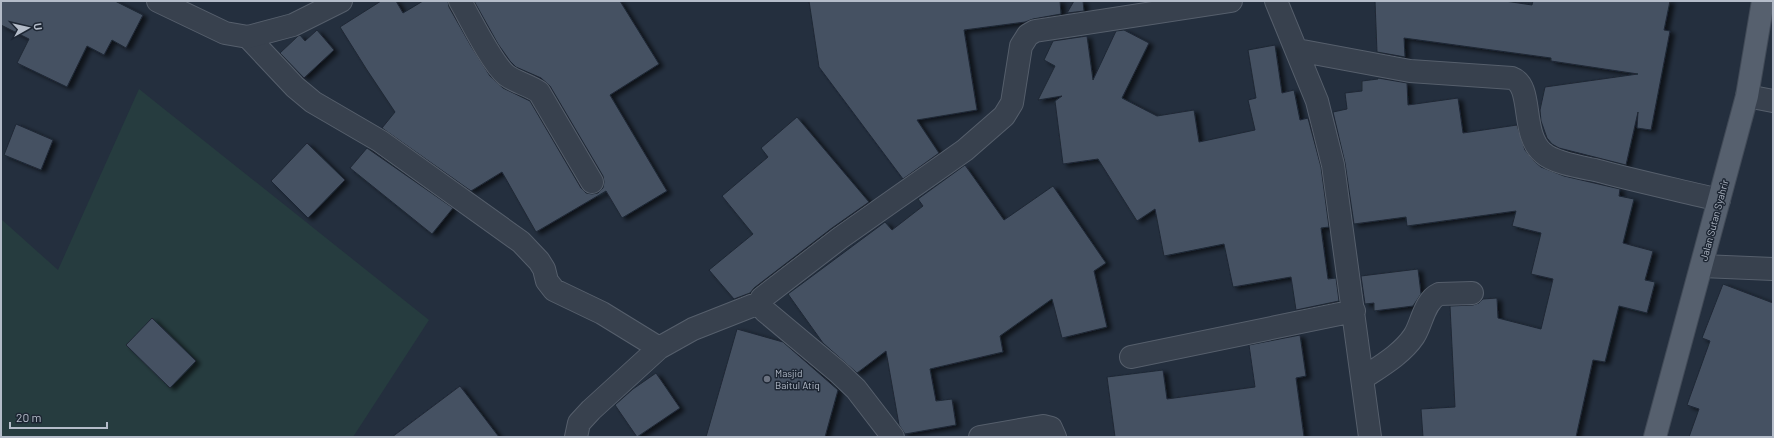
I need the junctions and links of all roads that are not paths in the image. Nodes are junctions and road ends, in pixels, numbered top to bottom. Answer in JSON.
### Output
{"nodes":[{"id":1,"x":158,"y":1,"type":"edge"},
{"id":2,"x":341,"y":1,"type":"edge"},
{"id":3,"x":460,"y":1,"type":"edge"},
{"id":4,"x":1231,"y":1,"type":"edge"},
{"id":5,"x":1276,"y":1,"type":"edge"},
{"id":6,"x":1763,"y":1,"type":"edge"},
{"id":7,"x":248,"y":37,"type":"junction"},
{"id":8,"x":1297,"y":50,"type":"junction"},
{"id":9,"x":1747,"y":96,"type":"junction"},
{"id":10,"x":1773,"y":101,"type":"edge"},
{"id":11,"x":592,"y":182,"type":"dead end"},
{"id":12,"x":1719,"y":200,"type":"junction"},
{"id":13,"x":1702,"y":266,"type":"junction"},
{"id":14,"x":1773,"y":269,"type":"edge"},
{"id":15,"x":1472,"y":293,"type":"dead end"},
{"id":16,"x":758,"y":303,"type":"junction"},
{"id":17,"x":1354,"y":311,"type":"junction"},
{"id":18,"x":659,"y":348,"type":"junction"},
{"id":19,"x":1131,"y":356,"type":"dead end"},
{"id":20,"x":1363,"y":378,"type":"junction"},
{"id":21,"x":576,"y":437,"type":"edge"},
{"id":22,"x":893,"y":437,"type":"edge"},
{"id":23,"x":980,"y":437,"type":"edge"},
{"id":24,"x":1055,"y":437,"type":"edge"},
{"id":25,"x":1370,"y":437,"type":"edge"},
{"id":26,"x":1655,"y":437,"type":"edge"}],
"edges":[{"from":1,"to":7,"type":"street"},
{"from":2,"to":7,"type":"street"},
{"from":3,"to":11,"type":"street"},
{"from":4,"to":16,"type":"street"},
{"from":5,"to":8,"type":"street"},
{"from":6,"to":9,"type":"main road","name":"Jalan Sutan Syahrir"},
{"from":7,"to":18,"type":"street"},
{"from":8,"to":12,"type":"street"},
{"from":8,"to":17,"type":"street"},
{"from":9,"to":10,"type":"street"},
{"from":9,"to":12,"type":"main road","name":"Jalan Sutan Syahrir"},
{"from":12,"to":13,"type":"main road","name":"Jalan Sutan Syahrir"},
{"from":13,"to":14,"type":"street"},
{"from":13,"to":26,"type":"main road","name":"Jalan Sutan Syahrir"},
{"from":15,"to":20,"type":"street"},
{"from":16,"to":18,"type":"street"},
{"from":16,"to":22,"type":"street"},
{"from":17,"to":19,"type":"street"},
{"from":17,"to":20,"type":"street"},
{"from":18,"to":21,"type":"street"},
{"from":20,"to":25,"type":"street"},
{"from":23,"to":24,"type":"street"}]}
